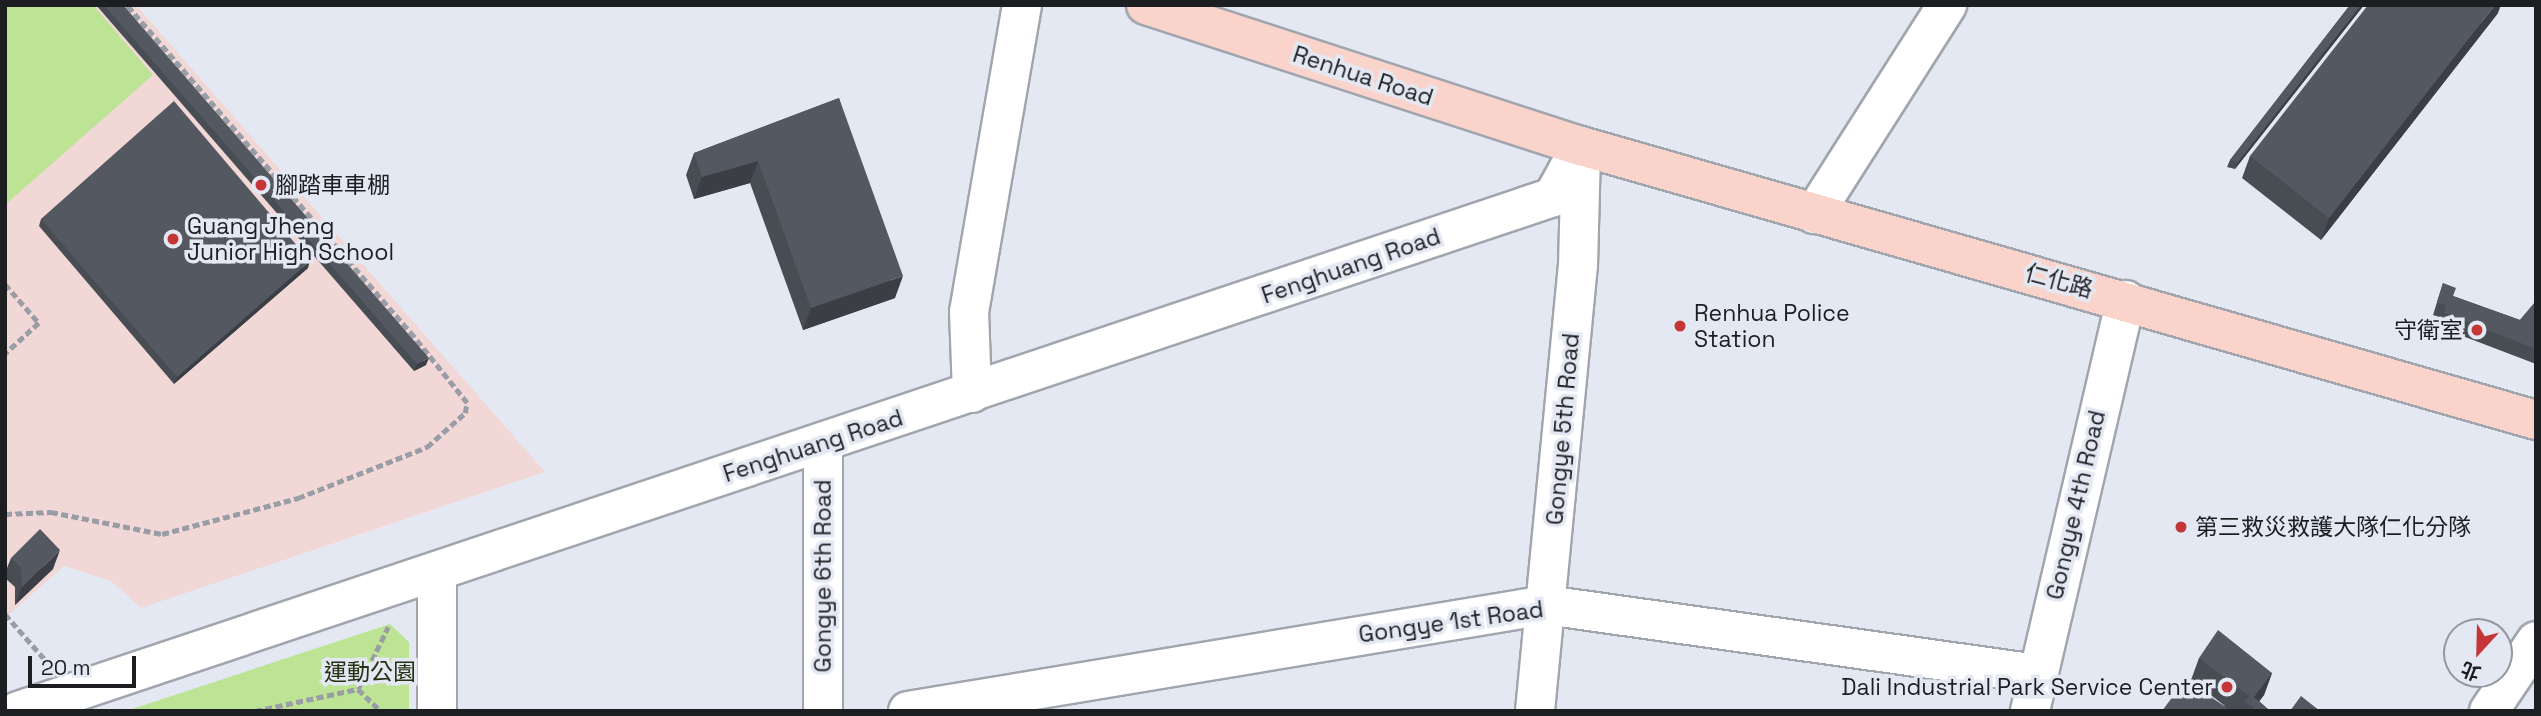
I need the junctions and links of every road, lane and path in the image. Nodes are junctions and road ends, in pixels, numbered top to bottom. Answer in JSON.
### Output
{"nodes":[{"id":1,"x":126,"y":5,"type":"edge"},
{"id":2,"x":1022,"y":5,"type":"edge"},
{"id":3,"x":1947,"y":5,"type":"edge"},
{"id":4,"x":1152,"y":6,"type":"edge"},
{"id":5,"x":1581,"y":146,"type":"junction"},
{"id":6,"x":1814,"y":214,"type":"junction"},
{"id":7,"x":5,"y":284,"type":"edge"},
{"id":8,"x":2126,"y":300,"type":"junction"},
{"id":9,"x":5,"y":354,"type":"edge"},
{"id":10,"x":972,"y":393,"type":"junction"},
{"id":11,"x":2536,"y":420,"type":"edge"},
{"id":12,"x":823,"y":442,"type":"junction"},
{"id":13,"x":5,"y":514,"type":"edge"},
{"id":14,"x":424,"y":576,"type":"junction"},
{"id":15,"x":1546,"y":605,"type":"junction"},
{"id":16,"x":5,"y":614,"type":"edge"},
{"id":17,"x":2536,"y":640,"type":"edge"},
{"id":18,"x":47,"y":660,"type":"dead end"},
{"id":19,"x":2038,"y":674,"type":"junction"},
{"id":20,"x":358,"y":689,"type":"junction"},
{"id":21,"x":18,"y":711,"type":"edge"},
{"id":22,"x":255,"y":711,"type":"edge"},
{"id":23,"x":380,"y":711,"type":"edge"},
{"id":24,"x":436,"y":711,"type":"edge"},
{"id":25,"x":823,"y":711,"type":"edge"},
{"id":26,"x":908,"y":711,"type":"edge"},
{"id":27,"x":1535,"y":711,"type":"edge"},
{"id":28,"x":2030,"y":711,"type":"edge"},
{"id":29,"x":2489,"y":711,"type":"edge"}],
"edges":[{"from":1,"to":13,"type":"path"},
{"from":2,"to":10,"type":"street"},
{"from":3,"to":6,"type":"street"},
{"from":4,"to":5,"type":"main road","name":"Renhua Road"},
{"from":5,"to":6,"type":"main road","name":"仁化路"},
{"from":5,"to":10,"type":"street","name":"Fenghuang Road"},
{"from":5,"to":15,"type":"street","name":"Gongye 5th Road"},
{"from":6,"to":8,"type":"main road","name":"仁化路"},
{"from":7,"to":9,"type":"path"},
{"from":8,"to":11,"type":"main road","name":"仁化路"},
{"from":8,"to":19,"type":"street","name":"Gongye 4th Road"},
{"from":10,"to":12,"type":"street","name":"Fenghuang Road"},
{"from":12,"to":14,"type":"street","name":"Fenghuang Road"},
{"from":12,"to":25,"type":"street","name":"Gongye 6th Road"},
{"from":14,"to":20,"type":"path"},
{"from":14,"to":21,"type":"street","name":"Fenghuang Road"},
{"from":14,"to":24,"type":"street"},
{"from":15,"to":19,"type":"street","name":"Gongye 1st Road"},
{"from":15,"to":26,"type":"street","name":"Gongye 1st Road"},
{"from":15,"to":27,"type":"street","name":"Gongye 5th Road"},
{"from":16,"to":18,"type":"path"},
{"from":17,"to":29,"type":"street"},
{"from":19,"to":28,"type":"street","name":"Gongye 4th Road"},
{"from":20,"to":22,"type":"path"},
{"from":20,"to":23,"type":"path"}]}
